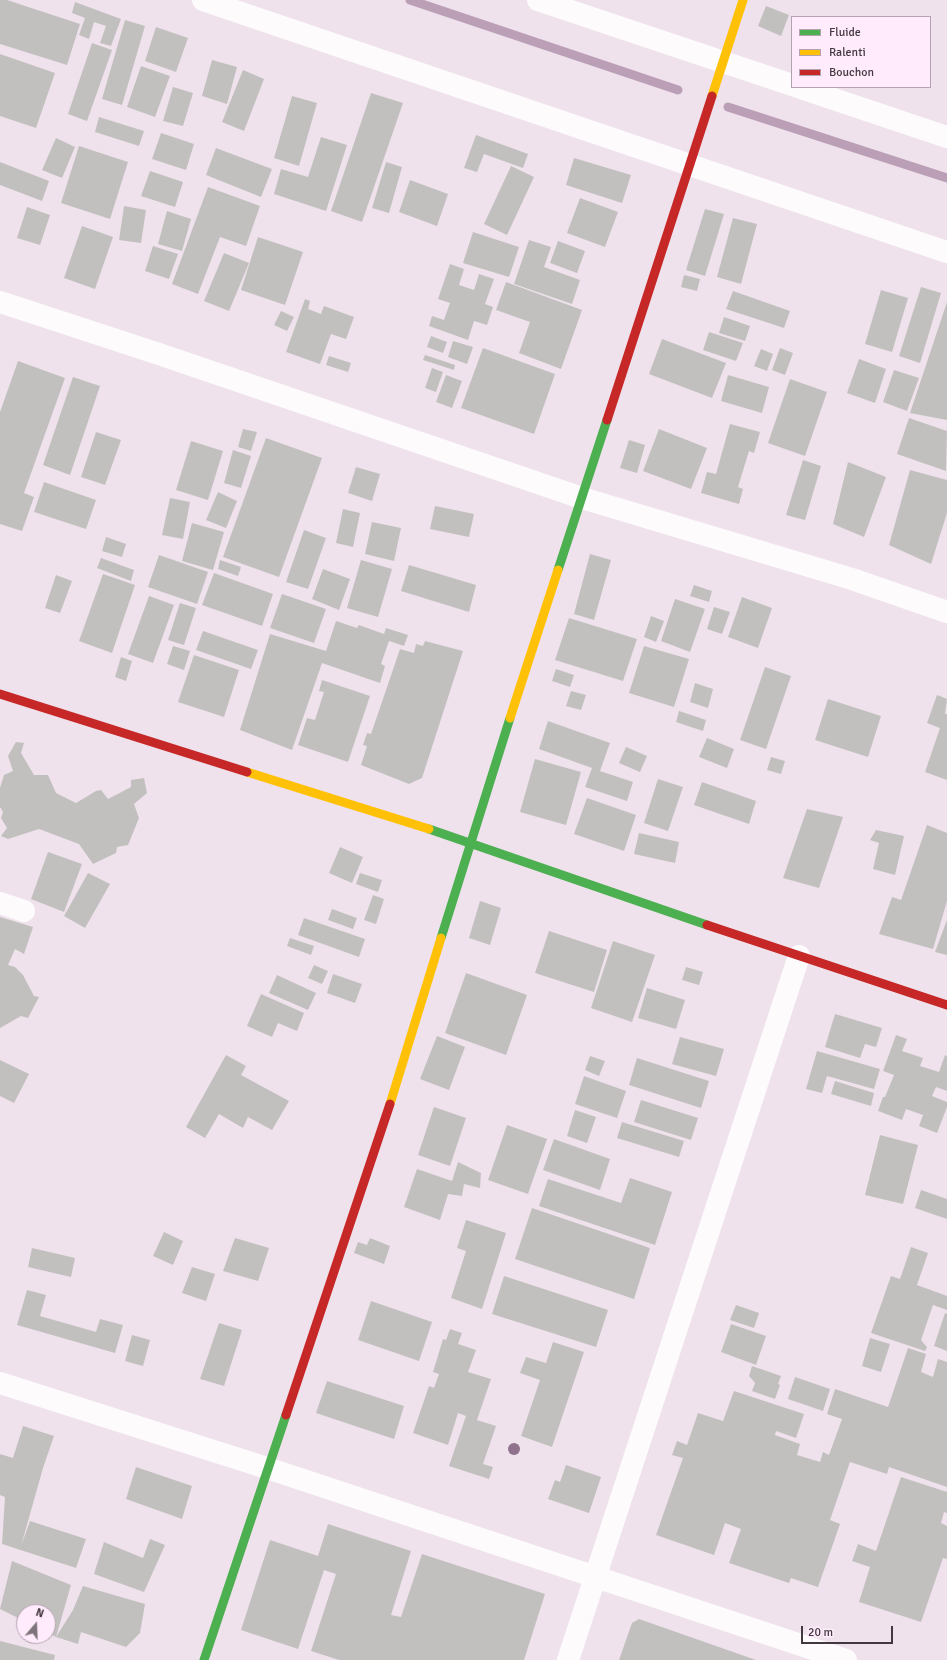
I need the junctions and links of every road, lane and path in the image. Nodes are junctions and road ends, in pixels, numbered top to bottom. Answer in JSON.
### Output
{"nodes":[{"id":1,"x":203,"y":0,"type":"edge"},
{"id":2,"x":538,"y":0,"type":"edge"},
{"id":3,"x":743,"y":0,"type":"edge"},
{"id":4,"x":722,"y":62,"type":"junction"},
{"id":5,"x":791,"y":85,"type":"edge"},
{"id":6,"x":801,"y":88,"type":"edge"},
{"id":7,"x":947,"y":137,"type":"edge"},
{"id":8,"x":688,"y":164,"type":"junction"},
{"id":9,"x":947,"y":252,"type":"edge"},
{"id":10,"x":0,"y":302,"type":"edge"},
{"id":11,"x":582,"y":498,"type":"junction"},
{"id":12,"x":947,"y":612,"type":"edge"},
{"id":13,"x":0,"y":694,"type":"edge"},
{"id":14,"x":470,"y":842,"type":"junction"},
{"id":15,"x":0,"y":903,"type":"edge"},
{"id":16,"x":24,"y":912,"type":"dead end"},
{"id":17,"x":799,"y":956,"type":"junction"},
{"id":18,"x":947,"y":1005,"type":"edge"},
{"id":19,"x":0,"y":1384,"type":"edge"},
{"id":20,"x":267,"y":1468,"type":"junction"},
{"id":21,"x":595,"y":1578,"type":"junction"},
{"id":22,"x":204,"y":1660,"type":"edge"},
{"id":23,"x":568,"y":1660,"type":"edge"},
{"id":24,"x":846,"y":1660,"type":"edge"}],
"edges":[{"from":1,"to":8,"type":"street"},
{"from":2,"to":4,"type":"street"},
{"from":3,"to":4,"type":"street"},
{"from":4,"to":5,"type":"street"},
{"from":4,"to":8,"type":"street"},
{"from":6,"to":7,"type":"street"},
{"from":8,"to":9,"type":"street"},
{"from":8,"to":11,"type":"street"},
{"from":10,"to":11,"type":"street"},
{"from":11,"to":12,"type":"street"},
{"from":11,"to":14,"type":"street"},
{"from":13,"to":14,"type":"street"},
{"from":14,"to":17,"type":"street"},
{"from":14,"to":20,"type":"street"},
{"from":15,"to":16,"type":"street"},
{"from":17,"to":18,"type":"street"},
{"from":17,"to":21,"type":"street"},
{"from":19,"to":20,"type":"street"},
{"from":20,"to":21,"type":"street"},
{"from":20,"to":22,"type":"street"},
{"from":21,"to":23,"type":"street"},
{"from":21,"to":24,"type":"street"}]}
